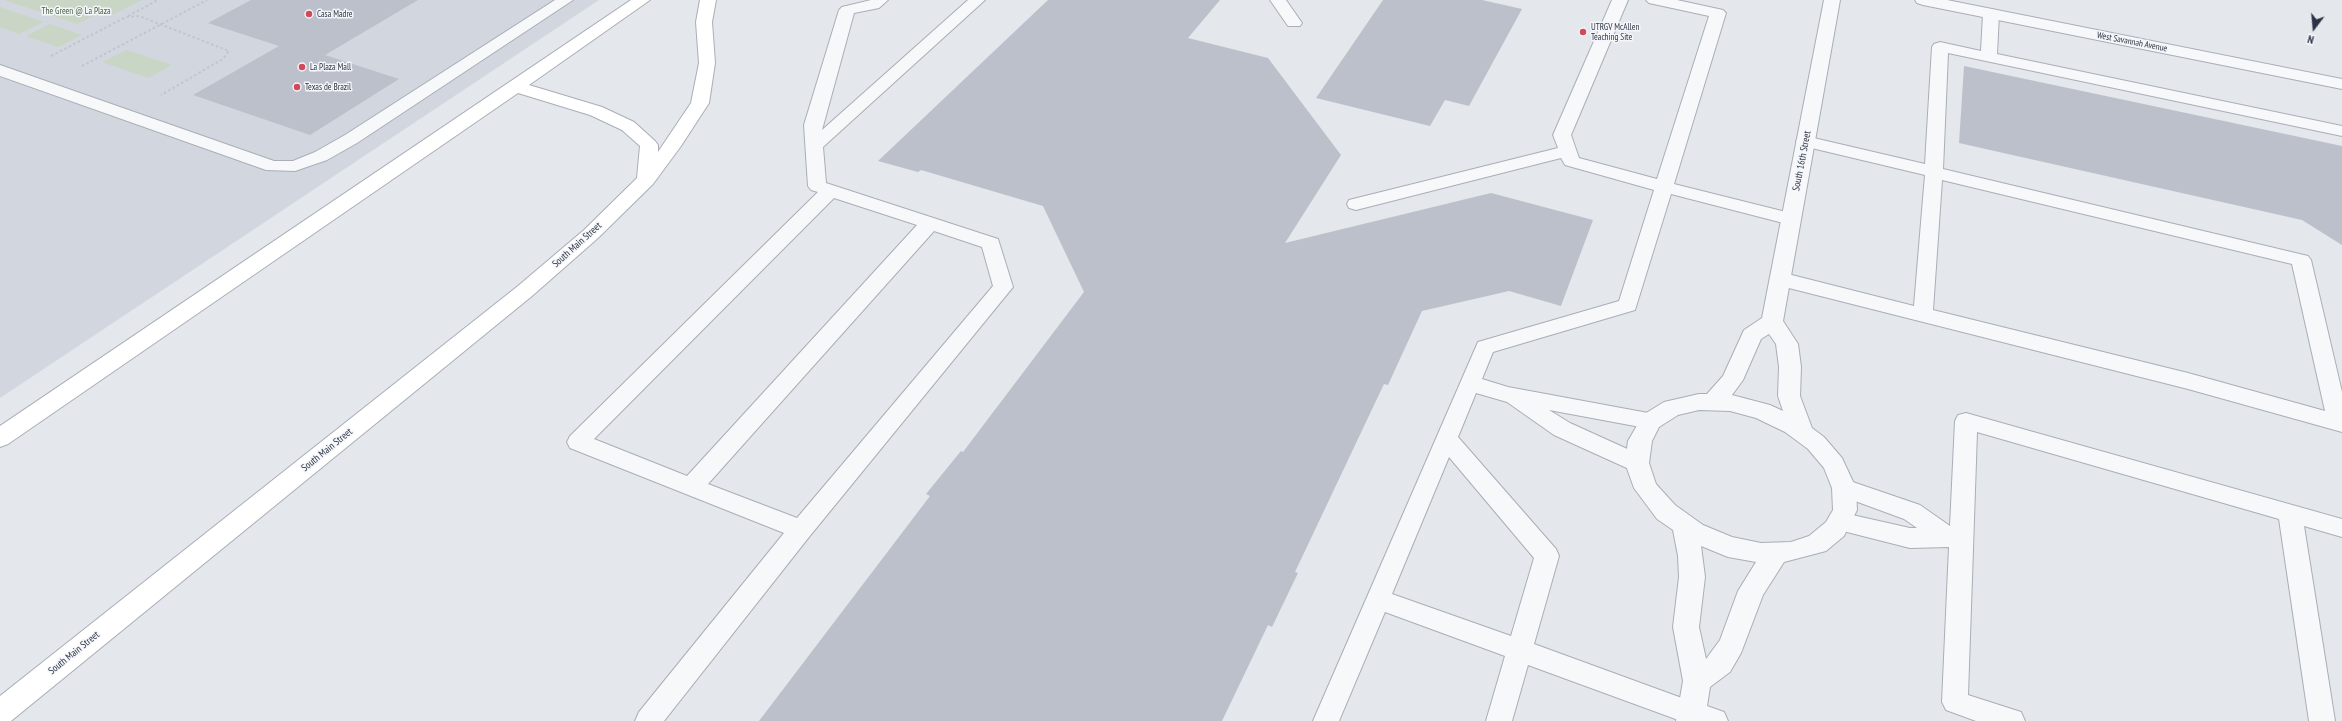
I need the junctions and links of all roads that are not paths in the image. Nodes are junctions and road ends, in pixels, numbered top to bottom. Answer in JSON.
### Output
{"nodes":[{"id":1,"x":564,"y":0,"type":"edge"},
{"id":2,"x":642,"y":0,"type":"edge"},
{"id":3,"x":708,"y":0,"type":"edge"},
{"id":4,"x":880,"y":0,"type":"edge"},
{"id":5,"x":977,"y":0,"type":"edge"},
{"id":6,"x":1278,"y":0,"type":"edge"},
{"id":7,"x":1620,"y":0,"type":"edge"},
{"id":8,"x":1654,"y":0,"type":"edge"},
{"id":9,"x":1832,"y":0,"type":"edge"},
{"id":10,"x":1923,"y":0,"type":"edge"},
{"id":11,"x":1991,"y":14,"type":"junction"},
{"id":12,"x":1294,"y":23,"type":"dead end"},
{"id":13,"x":1989,"y":57,"type":"junction"},
{"id":14,"x":7,"y":72,"type":"edge"},
{"id":15,"x":2342,"y":84,"type":"edge"},
{"id":16,"x":515,"y":86,"type":"junction"},
{"id":17,"x":2342,"y":131,"type":"edge"},
{"id":18,"x":1806,"y":141,"type":"junction"},
{"id":19,"x":814,"y":146,"type":"junction"},
{"id":20,"x":1568,"y":151,"type":"junction"},
{"id":21,"x":1934,"y":172,"type":"junction"},
{"id":22,"x":646,"y":180,"type":"junction"},
{"id":23,"x":1664,"y":187,"type":"junction"},
{"id":24,"x":830,"y":191,"type":"junction"},
{"id":25,"x":1356,"y":204,"type":"dead end"},
{"id":26,"x":1790,"y":219,"type":"junction"},
{"id":27,"x":930,"y":223,"type":"junction"},
{"id":28,"x":1780,"y":279,"type":"junction"},
{"id":29,"x":1923,"y":314,"type":"junction"},
{"id":30,"x":1772,"y":321,"type":"junction"},
{"id":31,"x":1469,"y":383,"type":"junction"},
{"id":32,"x":1508,"y":395,"type":"junction"},
{"id":33,"x":1713,"y":402,"type":"junction"},
{"id":34,"x":1651,"y":421,"type":"junction"},
{"id":35,"x":2340,"y":423,"type":"edge"},
{"id":36,"x":1802,"y":432,"type":"junction"},
{"id":37,"x":0,"y":438,"type":"edge"},
{"id":38,"x":1446,"y":438,"type":"junction"},
{"id":39,"x":1637,"y":463,"type":"junction"},
{"id":40,"x":691,"y":487,"type":"junction"},
{"id":41,"x":1844,"y":488,"type":"junction"},
{"id":42,"x":2290,"y":513,"type":"junction"},
{"id":43,"x":1840,"y":521,"type":"junction"},
{"id":44,"x":1684,"y":524,"type":"junction"},
{"id":45,"x":2342,"y":528,"type":"edge"},
{"id":46,"x":801,"y":530,"type":"junction"},
{"id":47,"x":1955,"y":538,"type":"junction"},
{"id":48,"x":1776,"y":553,"type":"junction"},
{"id":49,"x":1378,"y":599,"type":"junction"},
{"id":50,"x":1520,"y":650,"type":"junction"},
{"id":51,"x":1697,"y":682,"type":"junction"},
{"id":52,"x":0,"y":713,"type":"edge"},
{"id":53,"x":1698,"y":718,"type":"edge"},
{"id":54,"x":648,"y":721,"type":"edge"},
{"id":55,"x":1326,"y":721,"type":"edge"},
{"id":56,"x":1499,"y":721,"type":"edge"},
{"id":57,"x":2012,"y":721,"type":"edge"},
{"id":58,"x":2322,"y":721,"type":"edge"}],
"edges":[{"from":1,"to":14,"type":"lane"},
{"from":2,"to":16,"type":"street"},
{"from":3,"to":22,"type":"street","name":"South Main Street"},
{"from":4,"to":19,"type":"lane"},
{"from":5,"to":19,"type":"lane"},
{"from":6,"to":12,"type":"lane"},
{"from":7,"to":20,"type":"lane"},
{"from":8,"to":23,"type":"lane"},
{"from":9,"to":18,"type":"street","name":"South 16th Street"},
{"from":10,"to":11,"type":"street","name":"West Savannah Avenue"},
{"from":11,"to":13,"type":"lane"},
{"from":11,"to":15,"type":"street","name":"West Savannah Avenue"},
{"from":13,"to":17,"type":"lane"},
{"from":13,"to":21,"type":"lane"},
{"from":16,"to":22,"type":"street"},
{"from":16,"to":37,"type":"street"},
{"from":18,"to":21,"type":"lane"},
{"from":18,"to":26,"type":"street","name":"South 16th Street"},
{"from":19,"to":24,"type":"lane"},
{"from":20,"to":23,"type":"lane"},
{"from":20,"to":25,"type":"lane"},
{"from":21,"to":29,"type":"lane"},
{"from":21,"to":35,"type":"lane"},
{"from":22,"to":52,"type":"street","name":"South Main Street"},
{"from":23,"to":26,"type":"lane"},
{"from":23,"to":31,"type":"lane"},
{"from":24,"to":27,"type":"lane"},
{"from":24,"to":40,"type":"lane"},
{"from":26,"to":28,"type":"street","name":"South 16th Street"},
{"from":27,"to":40,"type":"lane"},
{"from":27,"to":46,"type":"lane"},
{"from":28,"to":29,"type":"lane"},
{"from":28,"to":30,"type":"street","name":"South 16th Street"},
{"from":29,"to":35,"type":"lane"},
{"from":30,"to":33,"type":"street"},
{"from":30,"to":36,"type":"street"},
{"from":31,"to":32,"type":"lane"},
{"from":31,"to":38,"type":"lane"},
{"from":32,"to":34,"type":"lane"},
{"from":32,"to":39,"type":"lane"},
{"from":33,"to":34,"type":"street"},
{"from":33,"to":36,"type":"street"},
{"from":34,"to":39,"type":"street"},
{"from":36,"to":41,"type":"street"},
{"from":38,"to":49,"type":"lane"},
{"from":38,"to":50,"type":"lane"},
{"from":39,"to":44,"type":"street"},
{"from":40,"to":46,"type":"lane"},
{"from":41,"to":43,"type":"street"},
{"from":41,"to":47,"type":"lane"},
{"from":42,"to":45,"type":"lane"},
{"from":42,"to":47,"type":"lane"},
{"from":42,"to":58,"type":"lane"},
{"from":43,"to":47,"type":"lane"},
{"from":43,"to":48,"type":"street"},
{"from":44,"to":48,"type":"street"},
{"from":44,"to":51,"type":"street"},
{"from":46,"to":54,"type":"lane"},
{"from":47,"to":57,"type":"lane"},
{"from":48,"to":51,"type":"street"},
{"from":49,"to":50,"type":"lane"},
{"from":49,"to":55,"type":"lane"},
{"from":50,"to":53,"type":"lane"},
{"from":50,"to":56,"type":"lane"},
{"from":51,"to":53,"type":"street"}]}
